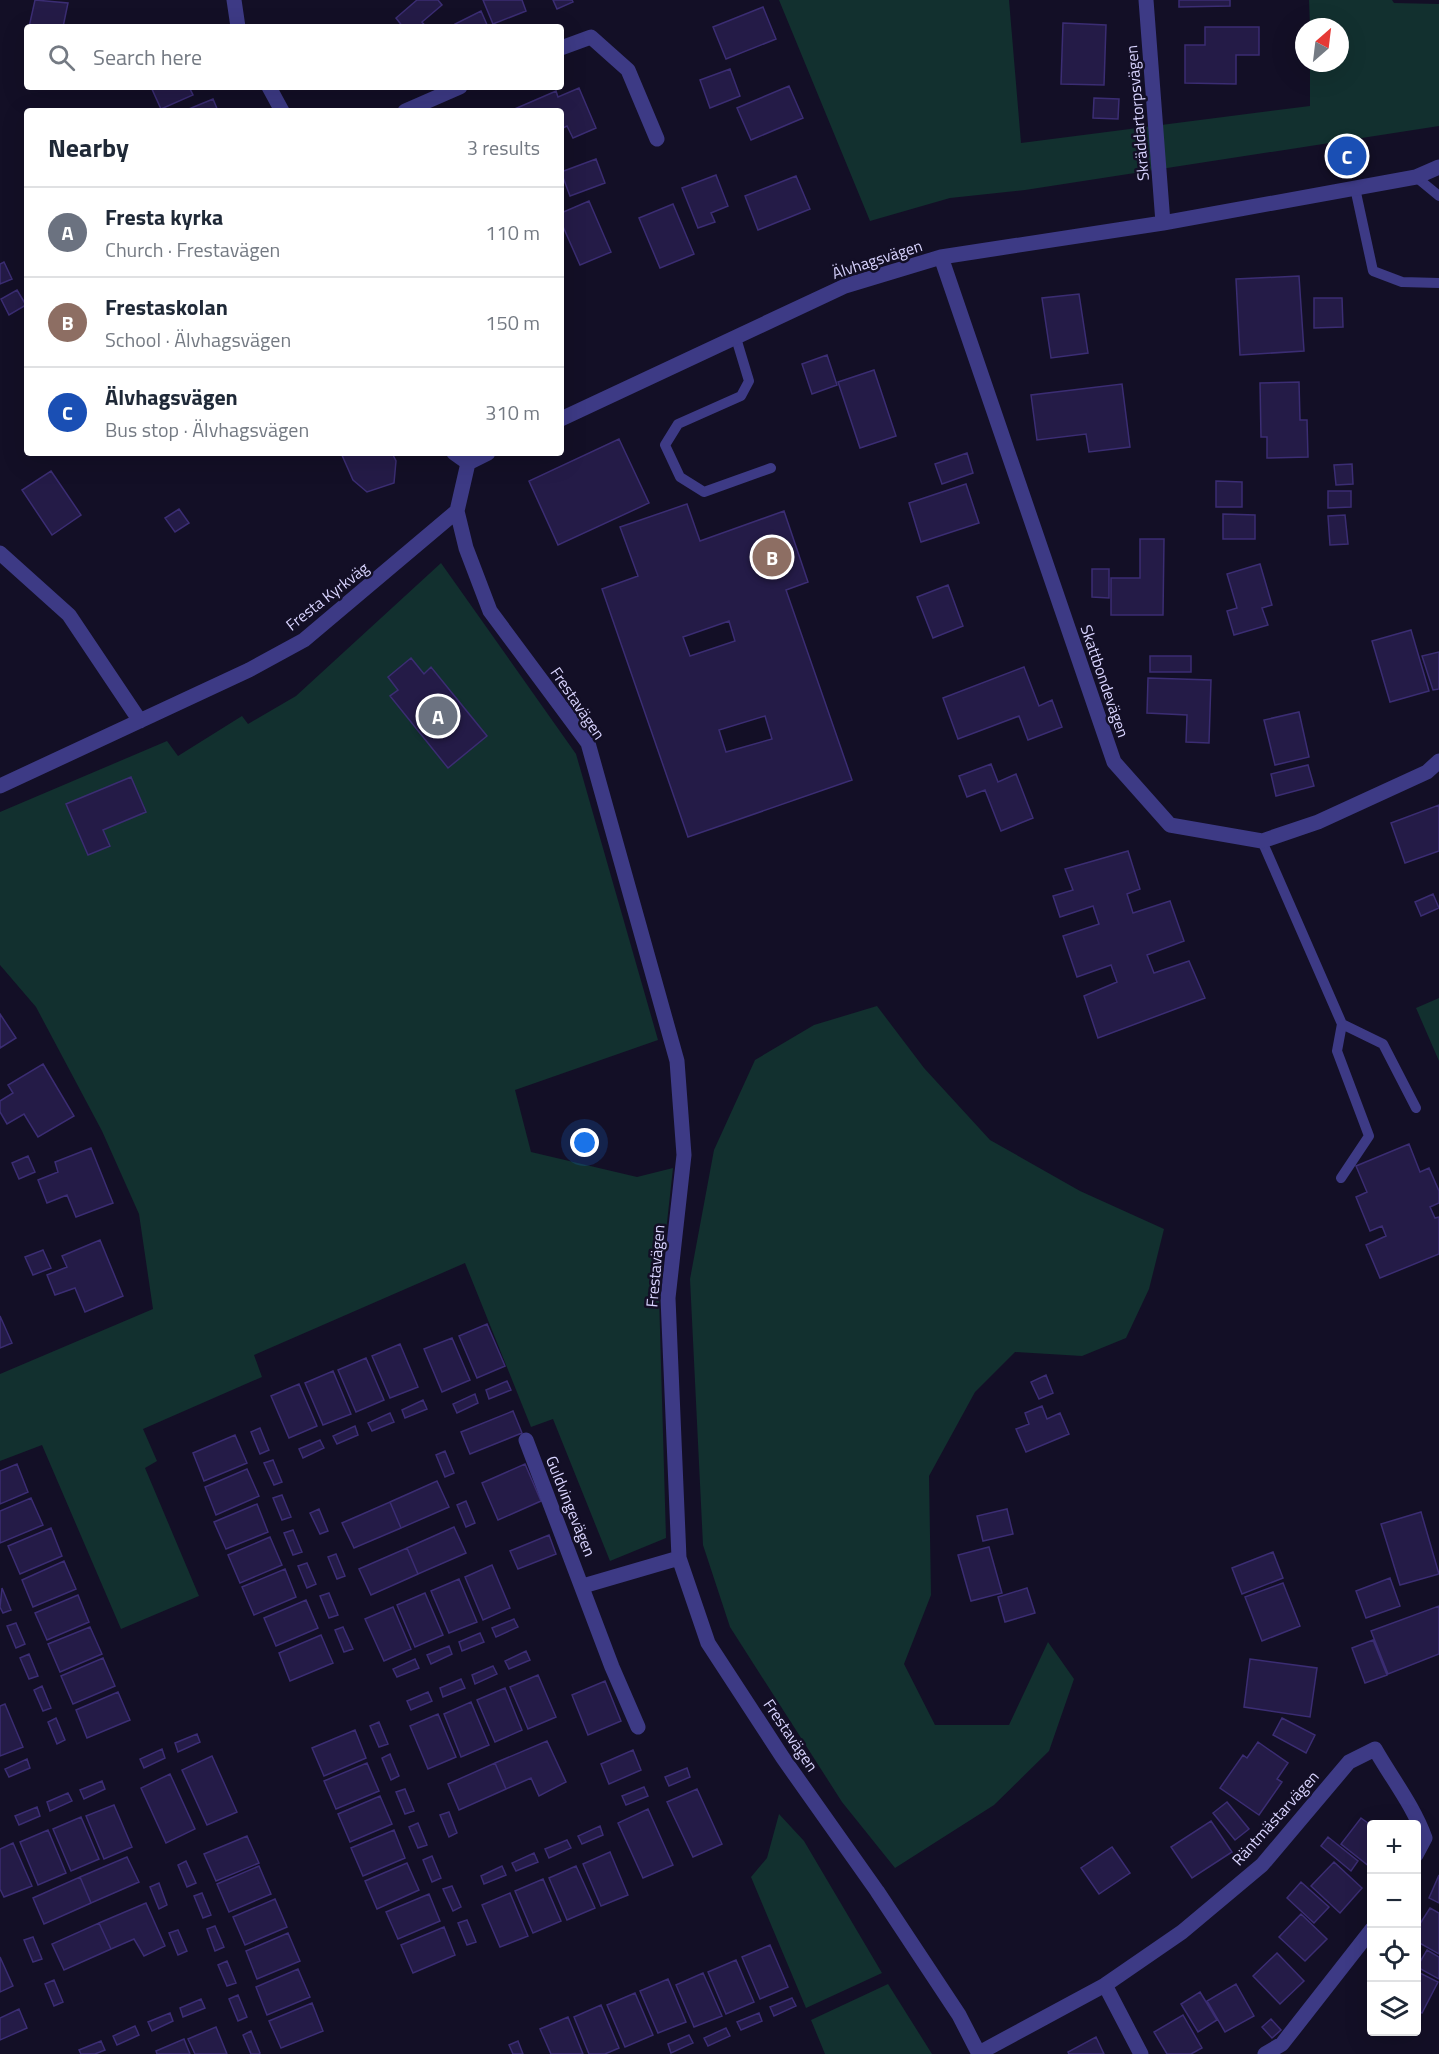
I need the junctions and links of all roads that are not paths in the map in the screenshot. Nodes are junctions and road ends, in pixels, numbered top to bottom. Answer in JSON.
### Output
{"nodes":[{"id":1,"x":234,"y":0,"type":"edge"},
{"id":2,"x":1146,"y":0,"type":"edge"},
{"id":3,"x":238,"y":24,"type":"edge"},
{"id":4,"x":564,"y":47,"type":"edge"},
{"id":5,"x":271,"y":90,"type":"edge"},
{"id":6,"x":453,"y":90,"type":"edge"},
{"id":7,"x":280,"y":108,"type":"edge"},
{"id":8,"x":412,"y":108,"type":"edge"},
{"id":9,"x":657,"y":138,"type":"dead end"},
{"id":10,"x":1439,"y":167,"type":"edge"},
{"id":11,"x":1416,"y":177,"type":"junction"},
{"id":12,"x":1355,"y":188,"type":"junction"},
{"id":13,"x":1439,"y":196,"type":"edge"},
{"id":14,"x":1162,"y":223,"type":"junction"},
{"id":15,"x":941,"y":257,"type":"junction"},
{"id":16,"x":1439,"y":283,"type":"edge"},
{"id":17,"x":736,"y":338,"type":"junction"},
{"id":18,"x":564,"y":418,"type":"edge"},
{"id":19,"x":458,"y":456,"type":"edge"},
{"id":20,"x":483,"y":456,"type":"edge"},
{"id":21,"x":468,"y":463,"type":"junction"},
{"id":22,"x":771,"y":468,"type":"dead end"},
{"id":23,"x":457,"y":511,"type":"junction"},
{"id":24,"x":0,"y":553,"type":"edge"},
{"id":25,"x":140,"y":720,"type":"junction"},
{"id":26,"x":1439,"y":761,"type":"edge"},
{"id":27,"x":0,"y":786,"type":"edge"},
{"id":28,"x":1262,"y":841,"type":"junction"},
{"id":29,"x":1342,"y":1024,"type":"junction"},
{"id":30,"x":1416,"y":1108,"type":"dead end"},
{"id":31,"x":1341,"y":1178,"type":"dead end"},
{"id":32,"x":526,"y":1440,"type":"dead end"},
{"id":33,"x":679,"y":1558,"type":"junction"},
{"id":34,"x":583,"y":1586,"type":"junction"},
{"id":35,"x":638,"y":1726,"type":"dead end"},
{"id":36,"x":1418,"y":1820,"type":"edge"},
{"id":37,"x":1421,"y":1827,"type":"edge"},
{"id":38,"x":1421,"y":1846,"type":"edge"},
{"id":39,"x":1367,"y":1935,"type":"edge"},
{"id":40,"x":1105,"y":1985,"type":"junction"},
{"id":41,"x":1286,"y":2049,"type":"edge"},
{"id":42,"x":979,"y":2053,"type":"edge"},
{"id":43,"x":1141,"y":2054,"type":"edge"},
{"id":44,"x":1265,"y":2054,"type":"edge"}],
"edges":[{"from":1,"to":3,"type":"street"},
{"from":2,"to":14,"type":"street","name":"Skräddartorpsvägen"},
{"from":4,"to":9,"type":"street"},
{"from":5,"to":7,"type":"street"},
{"from":6,"to":8,"type":"street"},
{"from":10,"to":11,"type":"street","name":"Älvhagsvägen"},
{"from":11,"to":12,"type":"street","name":"Älvhagsvägen"},
{"from":11,"to":13,"type":"lane"},
{"from":12,"to":14,"type":"street","name":"Älvhagsvägen"},
{"from":12,"to":16,"type":"lane"},
{"from":14,"to":15,"type":"street","name":"Älvhagsvägen"},
{"from":15,"to":17,"type":"street","name":"Älvhagsvägen"},
{"from":15,"to":28,"type":"street","name":"Skattbondevägen"},
{"from":17,"to":18,"type":"street","name":"Älvhagsvägen"},
{"from":17,"to":22,"type":"lane"},
{"from":19,"to":21,"type":"street"},
{"from":20,"to":21,"type":"street"},
{"from":21,"to":23,"type":"street","name":"Frestavägen"},
{"from":23,"to":25,"type":"street","name":"Fresta Kyrkväg"},
{"from":23,"to":33,"type":"street","name":"Frestavägen"},
{"from":24,"to":25,"type":"street"},
{"from":25,"to":27,"type":"street","name":"Fresta Kyrkväg"},
{"from":26,"to":28,"type":"street","name":"Skattbondevägen"},
{"from":28,"to":29,"type":"lane"},
{"from":29,"to":30,"type":"lane"},
{"from":29,"to":31,"type":"lane"},
{"from":32,"to":34,"type":"street","name":"Guldvingevägen"},
{"from":33,"to":34,"type":"street"},
{"from":33,"to":42,"type":"street","name":"Frestavägen"},
{"from":34,"to":35,"type":"street","name":"Guldvingevägen"},
{"from":36,"to":40,"type":"street","name":"Räntmästarvägen"},
{"from":37,"to":38,"type":"street","name":"Räntmästarvägen"},
{"from":39,"to":41,"type":"street"},
{"from":40,"to":42,"type":"street","name":"Räntmästarvägen"},
{"from":40,"to":43,"type":"street"},
{"from":41,"to":44,"type":"street"}]}
